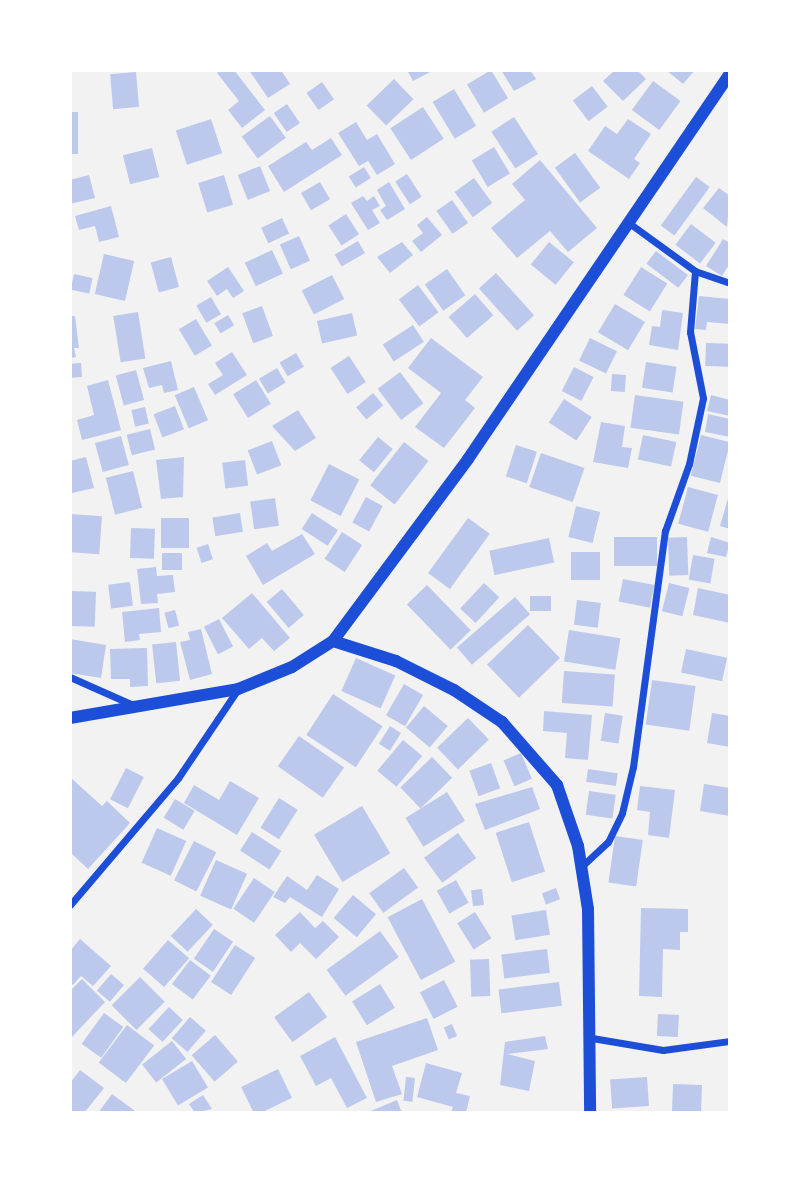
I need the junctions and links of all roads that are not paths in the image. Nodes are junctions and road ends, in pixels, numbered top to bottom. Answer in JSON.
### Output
{"nodes":[{"id":1,"x":730,"y":74,"type":"edge"},
{"id":2,"x":629,"y":223,"type":"junction"},
{"id":3,"x":695,"y":271,"type":"junction"},
{"id":4,"x":730,"y":284,"type":"edge"},
{"id":5,"x":332,"y":641,"type":"junction"},
{"id":6,"x":70,"y":677,"type":"edge"},
{"id":7,"x":238,"y":689,"type":"junction"},
{"id":8,"x":137,"y":707,"type":"junction"},
{"id":9,"x":70,"y":718,"type":"edge"},
{"id":10,"x":582,"y":867,"type":"junction"},
{"id":11,"x":70,"y":905,"type":"edge"},
{"id":12,"x":593,"y":1038,"type":"junction"},
{"id":13,"x":730,"y":1041,"type":"edge"},
{"id":14,"x":590,"y":1113,"type":"edge"}],
"edges":[{"from":1,"to":2,"type":"street"},
{"from":2,"to":3,"type":"street"},
{"from":2,"to":5,"type":"street"},
{"from":3,"to":4,"type":"street"},
{"from":3,"to":10,"type":"street"},
{"from":5,"to":7,"type":"street"},
{"from":5,"to":10,"type":"street"},
{"from":6,"to":8,"type":"street"},
{"from":7,"to":8,"type":"street"},
{"from":7,"to":11,"type":"street"},
{"from":8,"to":9,"type":"street"},
{"from":10,"to":12,"type":"street"},
{"from":12,"to":13,"type":"street"},
{"from":12,"to":14,"type":"street"}]}
